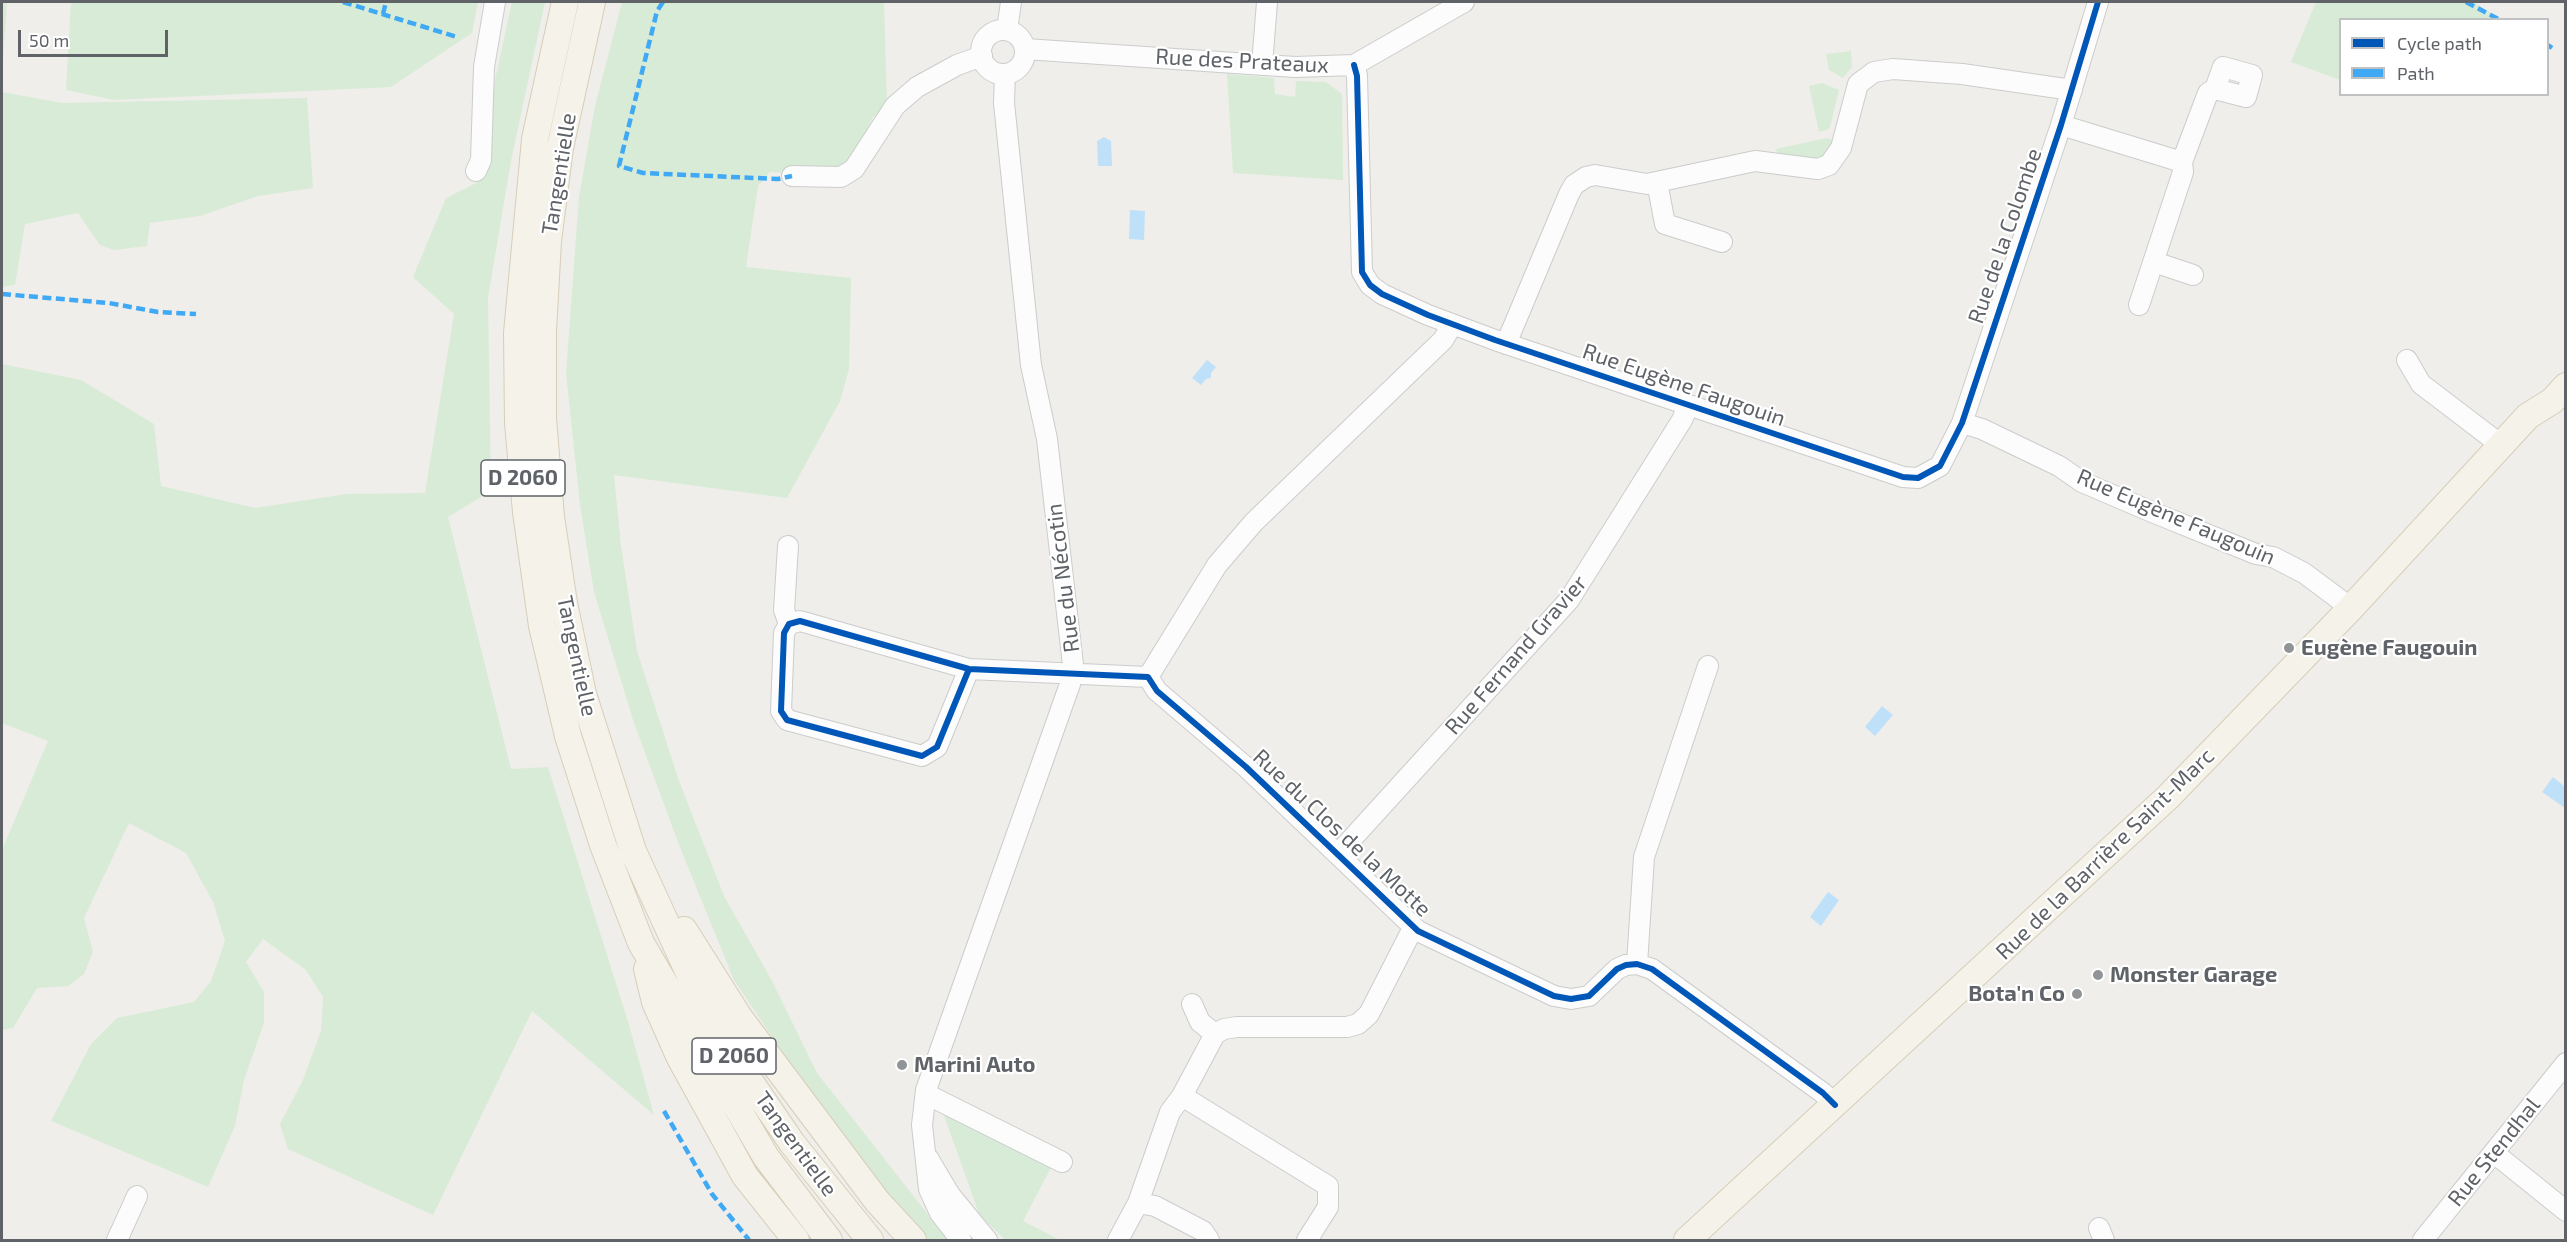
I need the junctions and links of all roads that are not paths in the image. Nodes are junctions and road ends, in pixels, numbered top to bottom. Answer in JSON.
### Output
{"nodes":[{"id":1,"x":495,"y":2,"type":"edge"},
{"id":2,"x":565,"y":2,"type":"edge"},
{"id":3,"x":592,"y":2,"type":"edge"},
{"id":4,"x":1267,"y":2,"type":"edge"},
{"id":5,"x":1464,"y":2,"type":"edge"},
{"id":6,"x":2097,"y":2,"type":"edge"},
{"id":7,"x":1009,"y":15,"type":"edge"},
{"id":8,"x":1033,"y":49,"type":"junction"},
{"id":9,"x":976,"y":58,"type":"junction"},
{"id":10,"x":1262,"y":65,"type":"junction"},
{"id":11,"x":1354,"y":65,"type":"junction"},
{"id":12,"x":1004,"y":83,"type":"junction"},
{"id":13,"x":2215,"y":88,"type":"dead end"},
{"id":14,"x":2072,"y":90,"type":"junction"},
{"id":15,"x":2061,"y":125,"type":"junction"},
{"id":16,"x":2182,"y":162,"type":"junction"},
{"id":17,"x":476,"y":171,"type":"dead end"},
{"id":18,"x":792,"y":176,"type":"dead end"},
{"id":19,"x":1657,"y":182,"type":"junction"},
{"id":20,"x":1722,"y":243,"type":"dead end"},
{"id":21,"x":2154,"y":262,"type":"junction"},
{"id":22,"x":2193,"y":275,"type":"dead end"},
{"id":23,"x":2139,"y":305,"type":"dead end"},
{"id":24,"x":1452,"y":325,"type":"junction"},
{"id":25,"x":1506,"y":344,"type":"junction"},
{"id":26,"x":2407,"y":360,"type":"dead end"},
{"id":27,"x":2561,"y":400,"type":"edge"},
{"id":28,"x":1688,"y":406,"type":"junction"},
{"id":29,"x":1962,"y":423,"type":"junction"},
{"id":30,"x":2500,"y":445,"type":"junction"},
{"id":31,"x":1930,"y":473,"type":"joint"},
{"id":32,"x":788,"y":546,"type":"dead end"},
{"id":33,"x":2351,"y":608,"type":"junction"},
{"id":34,"x":789,"y":624,"type":"junction"},
{"id":35,"x":1708,"y":666,"type":"dead end"},
{"id":36,"x":969,"y":669,"type":"junction"},
{"id":37,"x":1072,"y":673,"type":"junction"},
{"id":38,"x":1148,"y":677,"type":"junction"},
{"id":39,"x":633,"y":851,"type":"junction"},
{"id":40,"x":1338,"y":854,"type":"junction"},
{"id":41,"x":1413,"y":928,"type":"junction"},
{"id":42,"x":641,"y":943,"type":"junction"},
{"id":43,"x":1637,"y":964,"type":"junction"},
{"id":44,"x":1192,"y":1004,"type":"dead end"},
{"id":45,"x":1215,"y":1035,"type":"junction"},
{"id":46,"x":2565,"y":1063,"type":"edge"},
{"id":47,"x":926,"y":1094,"type":"junction"},
{"id":48,"x":1182,"y":1096,"type":"junction"},
{"id":49,"x":1835,"y":1105,"type":"junction"},
{"id":50,"x":924,"y":1150,"type":"junction"},
{"id":51,"x":2493,"y":1153,"type":"junction"},
{"id":52,"x":1062,"y":1162,"type":"dead end"},
{"id":53,"x":137,"y":1196,"type":"dead end"},
{"id":54,"x":1138,"y":1203,"type":"junction"},
{"id":55,"x":2565,"y":1211,"type":"edge"},
{"id":56,"x":117,"y":1240,"type":"edge"},
{"id":57,"x":796,"y":1240,"type":"edge"},
{"id":58,"x":829,"y":1240,"type":"edge"},
{"id":59,"x":870,"y":1240,"type":"edge"},
{"id":60,"x":913,"y":1240,"type":"edge"},
{"id":61,"x":961,"y":1240,"type":"edge"},
{"id":62,"x":987,"y":1240,"type":"edge"},
{"id":63,"x":1118,"y":1240,"type":"edge"},
{"id":64,"x":1209,"y":1240,"type":"edge"},
{"id":65,"x":1307,"y":1240,"type":"edge"},
{"id":66,"x":1690,"y":1240,"type":"edge"},
{"id":67,"x":2423,"y":1240,"type":"edge"}],
"edges":[{"from":1,"to":17,"type":"street"},
{"from":2,"to":42,"type":"main road","name":"Tangentielle","number":"D 2060"},
{"from":3,"to":39,"type":"main road","name":"Tangentielle","number":"D 2060"},
{"from":4,"to":10,"type":"street"},
{"from":5,"to":11,"type":"street","name":"Rue des Prateaux"},
{"from":6,"to":14,"type":"street","name":"Rue de la Colombe"},
{"from":7,"to":8,"type":"street"},
{"from":7,"to":9,"type":"street"},
{"from":8,"to":10,"type":"street","name":"Rue des Prateaux"},
{"from":8,"to":12,"type":"street"},
{"from":9,"to":12,"type":"street"},
{"from":9,"to":18,"type":"street"},
{"from":10,"to":11,"type":"street","name":"Rue des Prateaux"},
{"from":11,"to":24,"type":"street","name":"Rue Eugène Faugouin"},
{"from":12,"to":37,"type":"street","name":"Rue du Nécotin"},
{"from":13,"to":16,"type":"street"},
{"from":14,"to":15,"type":"street","name":"Rue de la Colombe"},
{"from":14,"to":19,"type":"street"},
{"from":15,"to":16,"type":"street"},
{"from":15,"to":29,"type":"street","name":"Rue de la Colombe"},
{"from":16,"to":21,"type":"street"},
{"from":19,"to":20,"type":"street"},
{"from":19,"to":25,"type":"street"},
{"from":21,"to":22,"type":"street"},
{"from":21,"to":23,"type":"street"},
{"from":24,"to":25,"type":"street","name":"Rue Eugène Faugouin"},
{"from":24,"to":38,"type":"street"},
{"from":25,"to":28,"type":"street","name":"Rue Eugène Faugouin"},
{"from":26,"to":30,"type":"street"},
{"from":27,"to":30,"type":"main road","name":"Rue de la Barrière Saint-Marc"},
{"from":28,"to":31,"type":"street","name":"Rue Eugène Faugouin"},
{"from":28,"to":40,"type":"street","name":"Rue Fernand Gravier"},
{"from":29,"to":31,"type":"street","name":"Rue de la Colombe"},
{"from":29,"to":33,"type":"street","name":"Rue Eugène Faugouin"},
{"from":30,"to":33,"type":"main road","name":"Rue de la Barrière Saint-Marc"},
{"from":32,"to":34,"type":"street"},
{"from":33,"to":49,"type":"main road","name":"Rue de la Barrière Saint-Marc"},
{"from":34,"to":36,"type":"street"},
{"from":34,"to":36,"type":"street"},
{"from":35,"to":43,"type":"street"},
{"from":36,"to":37,"type":"street"},
{"from":37,"to":38,"type":"street"},
{"from":37,"to":47,"type":"street","name":"Rue du Nécotin"},
{"from":38,"to":40,"type":"street","name":"Rue du Clos de la Motte"},
{"from":39,"to":59,"type":"main road","name":"Tangentielle","number":"D 2060"},
{"from":39,"to":60,"type":"main road"},
{"from":40,"to":41,"type":"street","name":"Rue du Clos de la Motte"},
{"from":41,"to":43,"type":"street","name":"Rue du Clos de la Motte"},
{"from":41,"to":45,"type":"street"},
{"from":42,"to":57,"type":"main road"},
{"from":42,"to":58,"type":"main road","number":"D 2060"},
{"from":43,"to":49,"type":"street"},
{"from":44,"to":45,"type":"street"},
{"from":45,"to":48,"type":"street"},
{"from":46,"to":51,"type":"street","name":"Rue Stendhal"},
{"from":47,"to":50,"type":"street","name":"Rue du Nécotin"},
{"from":47,"to":52,"type":"street"},
{"from":48,"to":54,"type":"street"},
{"from":48,"to":65,"type":"street"},
{"from":49,"to":66,"type":"main road","name":"Rue de la Barrière Saint-Marc"},
{"from":50,"to":61,"type":"street","name":"Rue du Nécotin"},
{"from":50,"to":62,"type":"street","name":"Rue du Nécotin"},
{"from":51,"to":55,"type":"street"},
{"from":51,"to":67,"type":"street","name":"Rue Stendhal"},
{"from":53,"to":56,"type":"street"},
{"from":54,"to":63,"type":"street"},
{"from":54,"to":64,"type":"street"}]}
